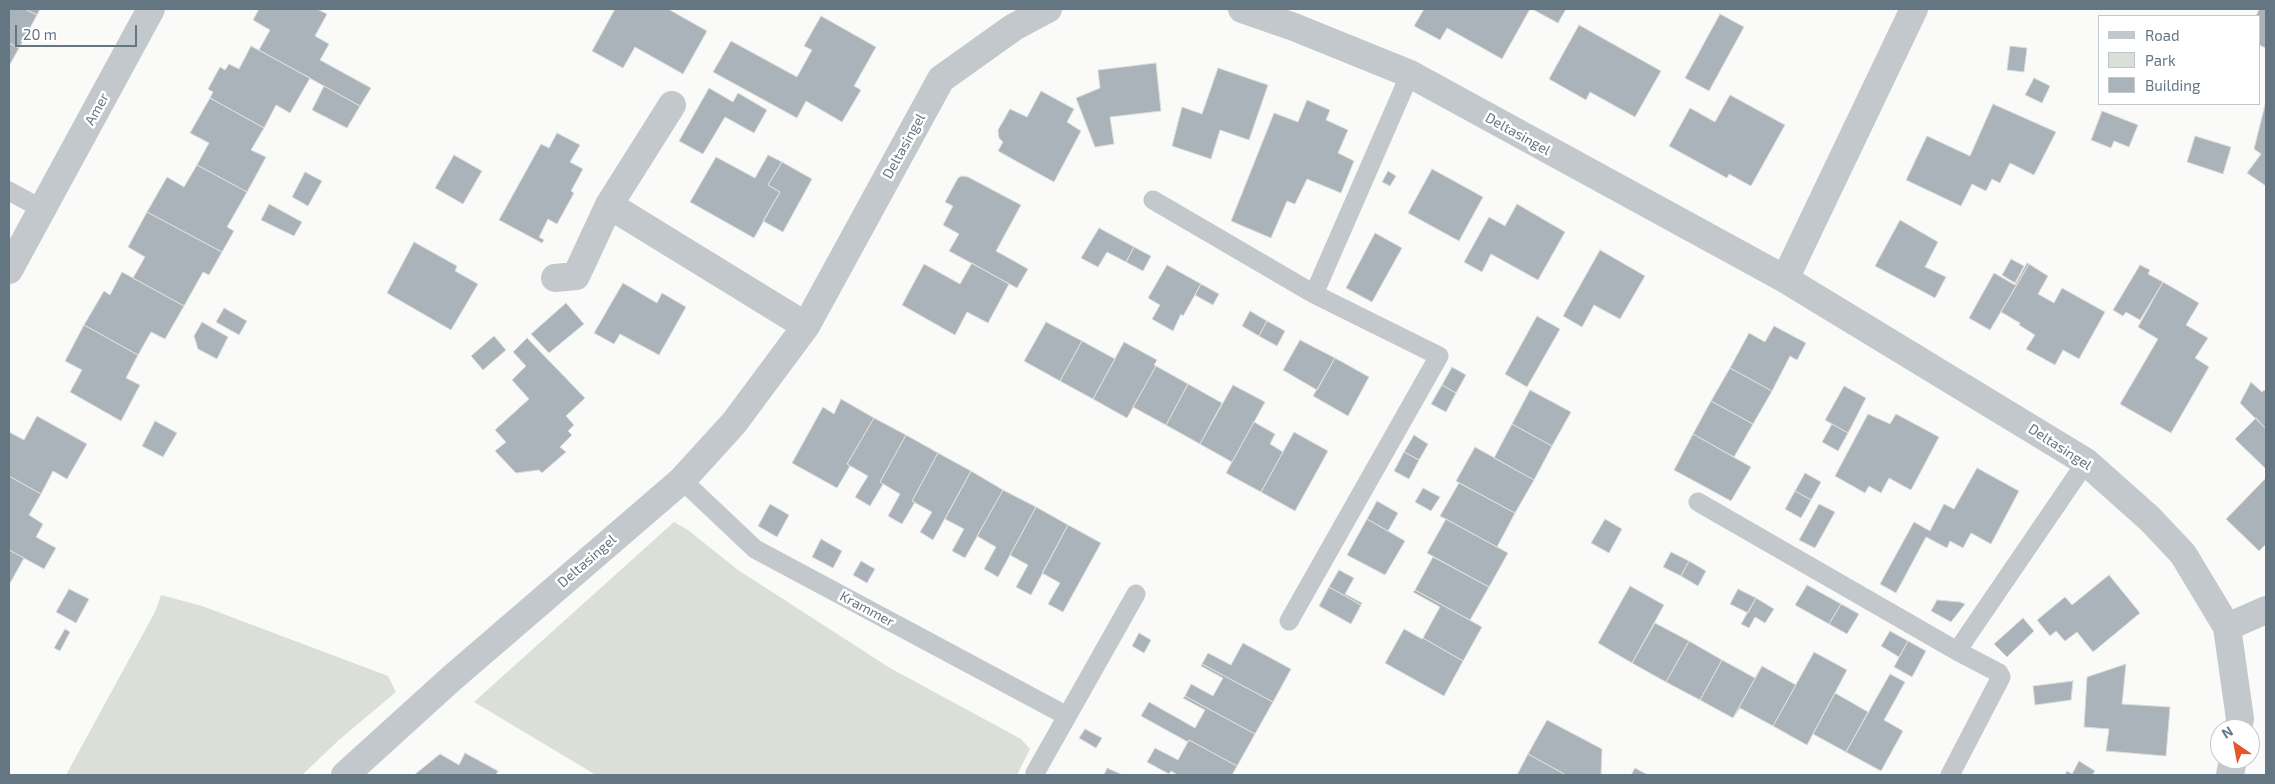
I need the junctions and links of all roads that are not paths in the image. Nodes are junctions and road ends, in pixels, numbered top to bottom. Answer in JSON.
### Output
{"nodes":[{"id":1,"x":151,"y":9,"type":"edge"},
{"id":2,"x":1048,"y":9,"type":"edge"},
{"id":3,"x":1242,"y":9,"type":"edge"},
{"id":4,"x":1914,"y":9,"type":"edge"},
{"id":5,"x":1410,"y":74,"type":"junction"},
{"id":6,"x":672,"y":105,"type":"dead end"},
{"id":7,"x":9,"y":192,"type":"edge"},
{"id":8,"x":1153,"y":200,"type":"dead end"},
{"id":9,"x":609,"y":205,"type":"junction"},
{"id":10,"x":42,"y":210,"type":"junction"},
{"id":11,"x":9,"y":270,"type":"edge"},
{"id":12,"x":555,"y":278,"type":"dead end"},
{"id":13,"x":1785,"y":279,"type":"junction"},
{"id":14,"x":1314,"y":294,"type":"junction"},
{"id":15,"x":806,"y":326,"type":"junction"},
{"id":16,"x":2086,"y":462,"type":"junction"},
{"id":17,"x":682,"y":480,"type":"junction"},
{"id":18,"x":1698,"y":502,"type":"dead end"},
{"id":19,"x":1136,"y":594,"type":"dead end"},
{"id":20,"x":2266,"y":610,"type":"edge"},
{"id":21,"x":1289,"y":621,"type":"dead end"},
{"id":22,"x":2227,"y":627,"type":"junction"},
{"id":23,"x":1957,"y":651,"type":"junction"},
{"id":24,"x":1067,"y":716,"type":"junction"},
{"id":25,"x":2240,"y":719,"type":"edge"},
{"id":26,"x":1035,"y":773,"type":"dead end"},
{"id":27,"x":346,"y":775,"type":"edge"},
{"id":28,"x":1950,"y":775,"type":"edge"}],
"edges":[{"from":1,"to":10,"type":"street","name":"Amer"},
{"from":2,"to":15,"type":"street","name":"Deltasingel"},
{"from":3,"to":5,"type":"street","name":"Deltasingel"},
{"from":4,"to":13,"type":"street"},
{"from":5,"to":13,"type":"street","name":"Deltasingel"},
{"from":5,"to":14,"type":"lane"},
{"from":6,"to":9,"type":"street"},
{"from":7,"to":10,"type":"lane"},
{"from":8,"to":14,"type":"lane"},
{"from":9,"to":12,"type":"street"},
{"from":9,"to":15,"type":"street"},
{"from":10,"to":11,"type":"street","name":"Amer"},
{"from":13,"to":16,"type":"street","name":"Deltasingel"},
{"from":14,"to":21,"type":"lane"},
{"from":15,"to":17,"type":"street","name":"Deltasingel"},
{"from":16,"to":22,"type":"street","name":"Deltasingel"},
{"from":16,"to":23,"type":"lane"},
{"from":17,"to":24,"type":"lane","name":"Krammer"},
{"from":17,"to":27,"type":"street","name":"Deltasingel"},
{"from":18,"to":23,"type":"lane"},
{"from":19,"to":24,"type":"lane"},
{"from":20,"to":22,"type":"street"},
{"from":22,"to":25,"type":"street","name":"Deltasingel"},
{"from":23,"to":28,"type":"lane"},
{"from":24,"to":26,"type":"lane"}]}
